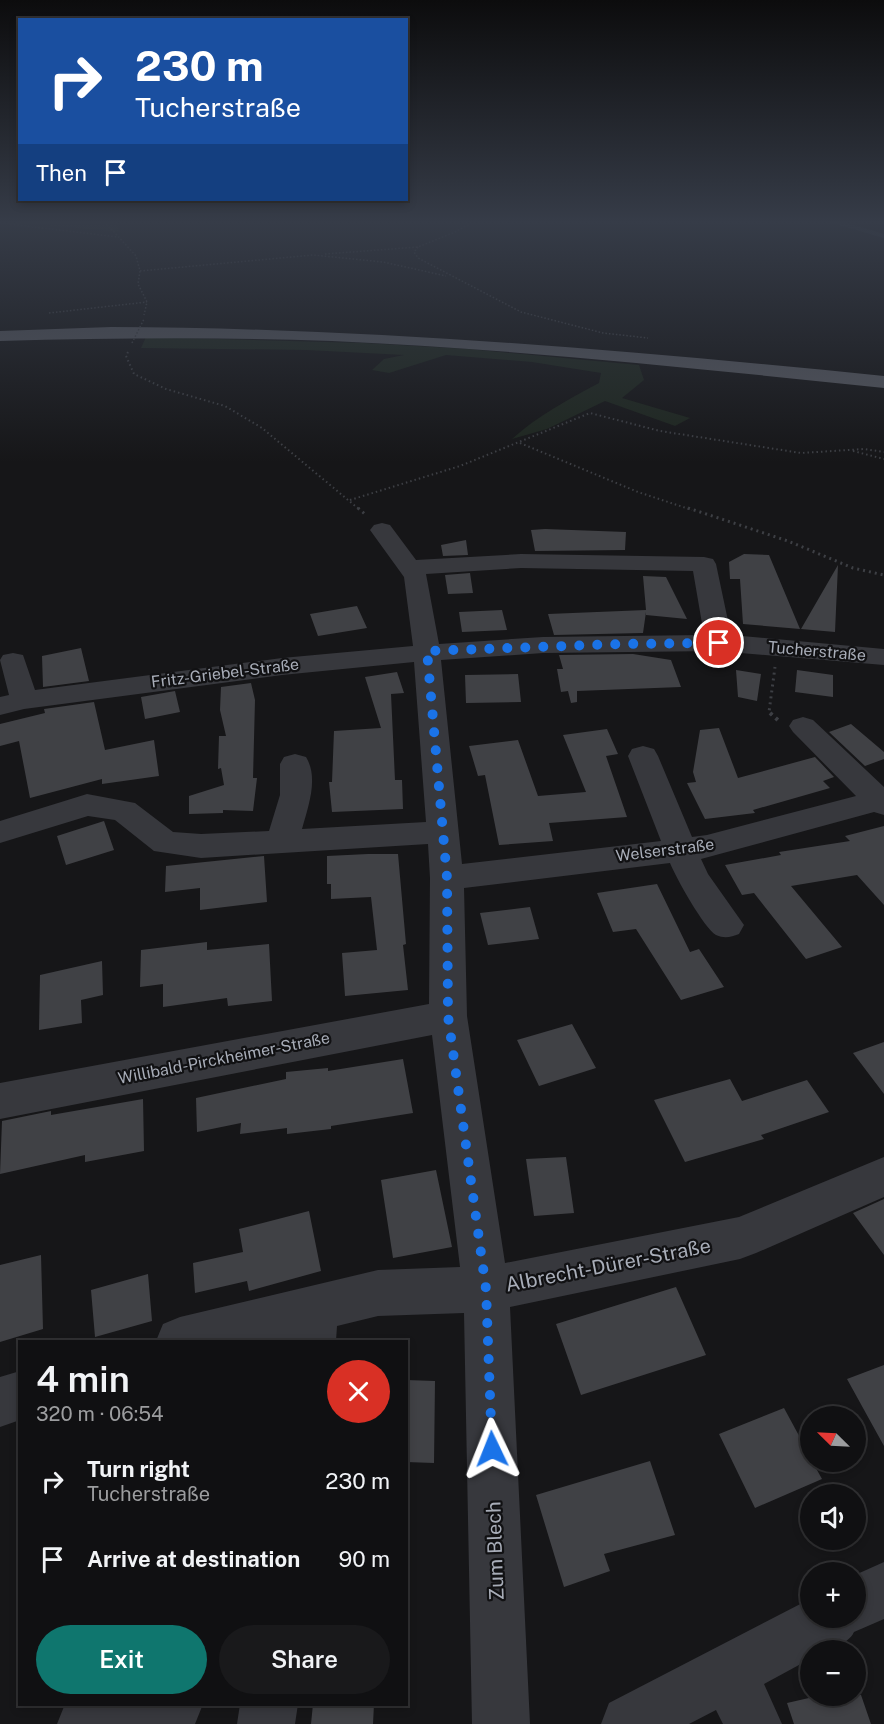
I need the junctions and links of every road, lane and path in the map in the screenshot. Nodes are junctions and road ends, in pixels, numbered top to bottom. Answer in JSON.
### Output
{"nodes":[{"id":1,"x":500,"y":301,"type":"edge"},
{"id":2,"x":147,"y":302,"type":"joint"},
{"id":3,"x":48,"y":314,"type":"dead end"},
{"id":4,"x":0,"y":336,"type":"edge"},
{"id":5,"x":649,"y":338,"type":"dead end"},
{"id":6,"x":884,"y":382,"type":"edge"},
{"id":7,"x":519,"y":443,"type":"junction"},
{"id":8,"x":847,"y":450,"type":"junction"},
{"id":9,"x":884,"y":452,"type":"edge"},
{"id":10,"x":884,"y":459,"type":"edge"},
{"id":11,"x":350,"y":500,"type":"junction"},
{"id":12,"x":382,"y":530,"type":"joint"},
{"id":13,"x":409,"y":567,"type":"junction"},
{"id":14,"x":884,"y":574,"type":"edge"},
{"id":15,"x":719,"y":643,"type":"junction"},
{"id":16,"x":427,"y":651,"type":"junction"},
{"id":17,"x":884,"y":657,"type":"edge"},
{"id":18,"x":13,"y":661,"type":"dead end"},
{"id":19,"x":12,"y":703,"type":"edge"},
{"id":20,"x":804,"y":726,"type":"dead end"},
{"id":21,"x":643,"y":756,"type":"dead end"},
{"id":22,"x":295,"y":765,"type":"dead end"},
{"id":23,"x":881,"y":802,"type":"edge"},
{"id":24,"x":0,"y":832,"type":"edge"},
{"id":25,"x":441,"y":832,"type":"junction"},
{"id":26,"x":282,"y":841,"type":"junction"},
{"id":27,"x":681,"y":848,"type":"junction"},
{"id":28,"x":447,"y":878,"type":"junction"},
{"id":29,"x":727,"y":925,"type":"dead end"},
{"id":30,"x":448,"y":1016,"type":"junction"},
{"id":31,"x":0,"y":1101,"type":"edge"},
{"id":32,"x":884,"y":1177,"type":"edge"},
{"id":33,"x":486,"y":1289,"type":"junction"},
{"id":34,"x":314,"y":1324,"type":"edge"},
{"id":35,"x":188,"y":1340,"type":"edge"},
{"id":36,"x":18,"y":1396,"type":"edge"},
{"id":37,"x":0,"y":1402,"type":"edge"},
{"id":38,"x":884,"y":1589,"type":"edge"},
{"id":39,"x":866,"y":1599,"type":"edge"},
{"id":40,"x":811,"y":1628,"type":"edge"},
{"id":41,"x":728,"y":1672,"type":"junction"},
{"id":42,"x":164,"y":1706,"type":"edge"},
{"id":43,"x":269,"y":1706,"type":"edge"},
{"id":44,"x":87,"y":1724,"type":"edge"},
{"id":45,"x":266,"y":1724,"type":"edge"},
{"id":46,"x":501,"y":1724,"type":"edge"},
{"id":47,"x":630,"y":1724,"type":"edge"},
{"id":48,"x":753,"y":1724,"type":"edge"}],
"edges":[{"from":1,"to":5,"type":"path"},
{"from":2,"to":3,"type":"path"},
{"from":2,"to":11,"type":"path","bridge":true},
{"from":4,"to":6,"type":"main road"},
{"from":7,"to":8,"type":"path"},
{"from":7,"to":11,"type":"path"},
{"from":7,"to":14,"type":"path"},
{"from":8,"to":9,"type":"path"},
{"from":8,"to":10,"type":"path"},
{"from":11,"to":12,"type":"path"},
{"from":12,"to":13,"type":"street","name":"Zum Blech"},
{"from":13,"to":15,"type":"street"},
{"from":13,"to":16,"type":"street","name":"Zum Blech"},
{"from":15,"to":16,"type":"street","name":"Tucherstraße"},
{"from":15,"to":17,"type":"street","name":"Tucherstraße"},
{"from":16,"to":19,"type":"street","name":"Fritz-Griebel-Straße"},
{"from":16,"to":25,"type":"street","name":"Zum Blech"},
{"from":18,"to":19,"type":"street","name":"Fritz-Griebel-Straße"},
{"from":20,"to":23,"type":"street","name":"Welserstraße"},
{"from":21,"to":27,"type":"street"},
{"from":22,"to":26,"type":"street"},
{"from":23,"to":27,"type":"street","name":"Welserstraße"},
{"from":24,"to":26,"type":"street"},
{"from":25,"to":26,"type":"street"},
{"from":25,"to":28,"type":"street","name":"Zum Blech"},
{"from":27,"to":28,"type":"street","name":"Welserstraße"},
{"from":27,"to":29,"type":"street"},
{"from":28,"to":30,"type":"street","name":"Zum Blech"},
{"from":30,"to":31,"type":"street","name":"Willibald-Pirckheimer-Straße"},
{"from":30,"to":33,"type":"street","name":"Zum Blech"},
{"from":32,"to":33,"type":"street","name":"Albrecht-Dürer-Straße"},
{"from":33,"to":34,"type":"street","name":"Albrecht-Dürer-Straße"},
{"from":33,"to":46,"type":"street","name":"Zum Blech"},
{"from":34,"to":35,"type":"street","name":"Albrecht-Dürer-Straße"},
{"from":36,"to":37,"type":"street"},
{"from":38,"to":39,"type":"street"},
{"from":40,"to":41,"type":"street"},
{"from":41,"to":47,"type":"street"},
{"from":41,"to":48,"type":"street"},
{"from":42,"to":44,"type":"street"},
{"from":43,"to":45,"type":"street"}]}
